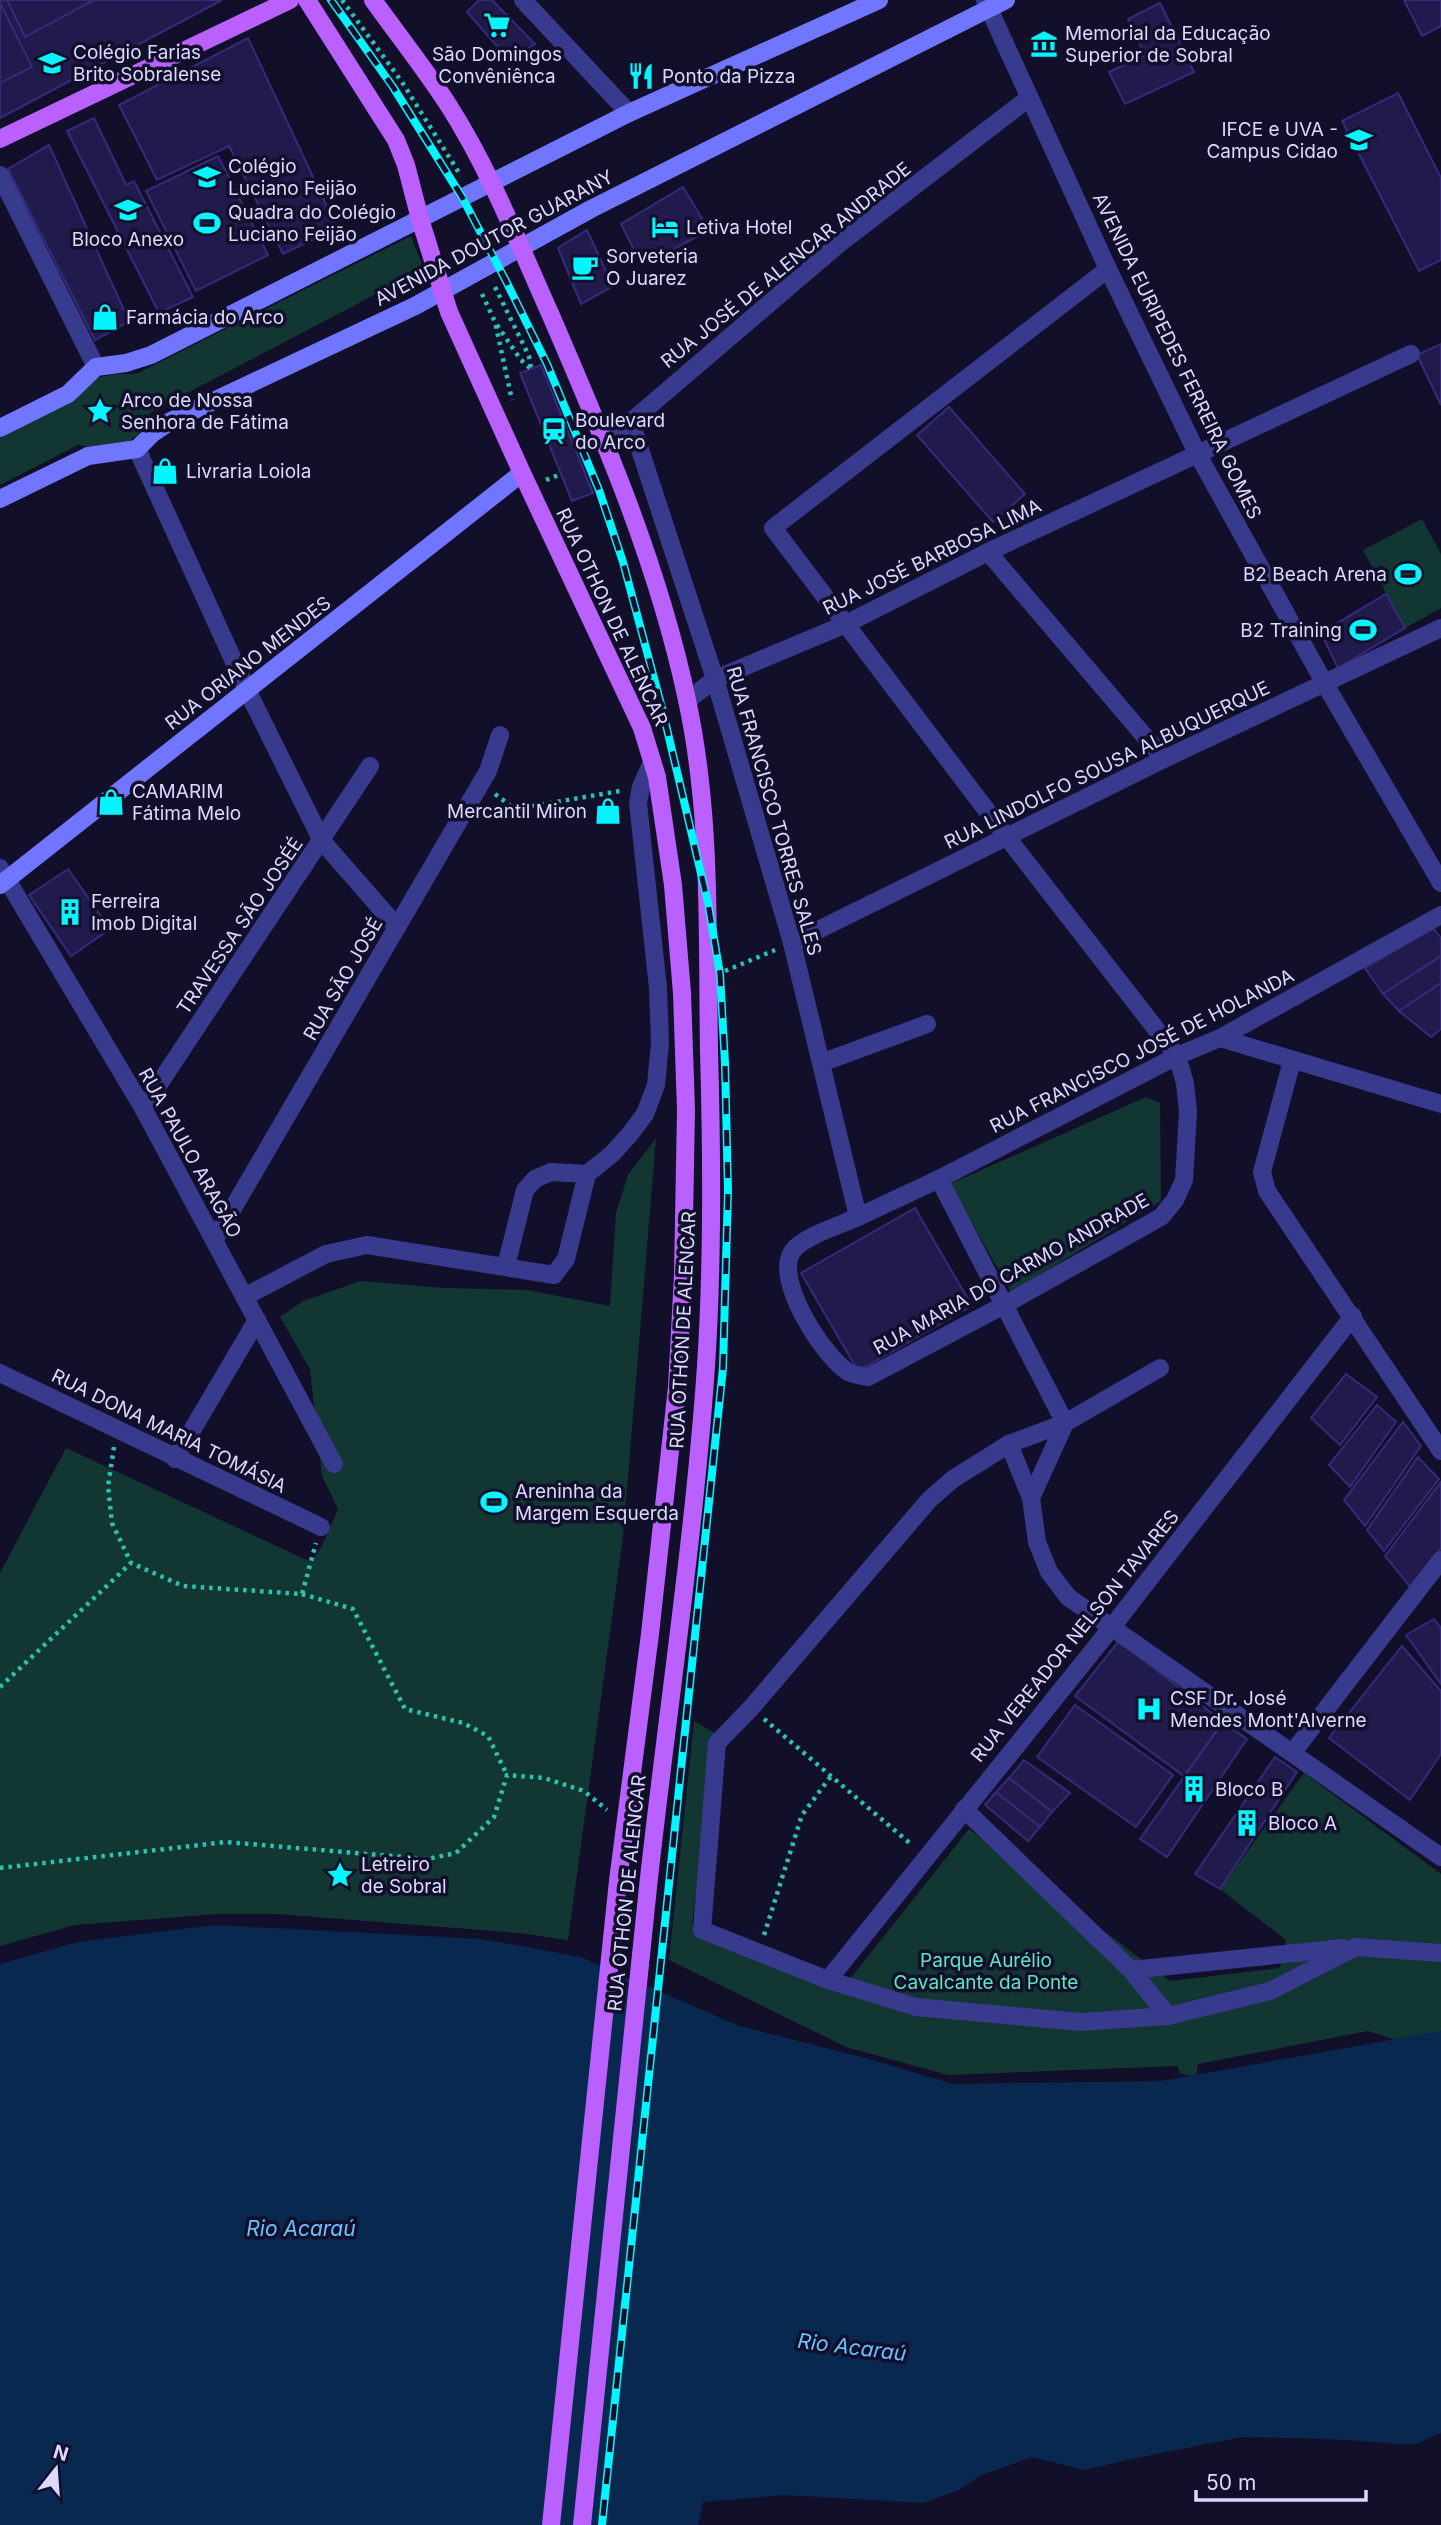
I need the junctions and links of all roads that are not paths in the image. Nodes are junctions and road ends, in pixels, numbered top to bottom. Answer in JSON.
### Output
{"nodes":[{"id":1,"x":290,"y":0,"type":"edge"},
{"id":2,"x":307,"y":0,"type":"edge"},
{"id":3,"x":373,"y":0,"type":"edge"},
{"id":4,"x":523,"y":0,"type":"edge"},
{"id":5,"x":879,"y":0,"type":"edge"},
{"id":6,"x":993,"y":3,"type":"edge"},
{"id":7,"x":1029,"y":98,"type":"junction"},
{"id":8,"x":629,"y":113,"type":"junction"},
{"id":9,"x":0,"y":139,"type":"edge"},
{"id":10,"x":0,"y":175,"type":"edge"},
{"id":11,"x":491,"y":182,"type":"junction"},
{"id":12,"x":420,"y":219,"type":"junction"},
{"id":13,"x":521,"y":247,"type":"junction"},
{"id":14,"x":1108,"y":270,"type":"junction"},
{"id":15,"x":443,"y":291,"type":"junction"},
{"id":16,"x":1411,"y":354,"type":"dead end"},
{"id":17,"x":96,"y":367,"type":"junction"},
{"id":18,"x":631,"y":422,"type":"junction"},
{"id":19,"x":0,"y":428,"type":"edge"},
{"id":20,"x":606,"y":443,"type":"junction"},
{"id":21,"x":137,"y":449,"type":"junction"},
{"id":22,"x":1197,"y":453,"type":"junction"},
{"id":23,"x":522,"y":473,"type":"junction"},
{"id":24,"x":0,"y":499,"type":"edge"},
{"id":25,"x":988,"y":552,"type":"junction"},
{"id":26,"x":846,"y":624,"type":"junction"},
{"id":27,"x":1441,"y":628,"type":"edge"},
{"id":28,"x":715,"y":678,"type":"junction"},
{"id":29,"x":1325,"y":684,"type":"junction"},
{"id":30,"x":247,"y":690,"type":"junction"},
{"id":31,"x":687,"y":701,"type":"junction"},
{"id":32,"x":500,"y":735,"type":"dead end"},
{"id":33,"x":1164,"y":759,"type":"junction"},
{"id":34,"x":652,"y":762,"type":"junction"},
{"id":35,"x":370,"y":766,"type":"dead end"},
{"id":36,"x":1006,"y":836,"type":"junction"},
{"id":37,"x":322,"y":841,"type":"junction"},
{"id":38,"x":2,"y":878,"type":"edge"},
{"id":39,"x":1441,"y":883,"type":"edge"},
{"id":40,"x":1441,"y":915,"type":"edge"},
{"id":41,"x":397,"y":928,"type":"junction"},
{"id":42,"x":792,"y":943,"type":"junction"},
{"id":43,"x":927,"y":1024,"type":"dead end"},
{"id":44,"x":1220,"y":1038,"type":"junction"},
{"id":45,"x":1177,"y":1056,"type":"junction"},
{"id":46,"x":1292,"y":1060,"type":"junction"},
{"id":47,"x":821,"y":1063,"type":"junction"},
{"id":48,"x":1441,"y":1104,"type":"edge"},
{"id":49,"x":142,"y":1108,"type":"junction"},
{"id":50,"x":587,"y":1174,"type":"junction"},
{"id":51,"x":939,"y":1179,"type":"junction"},
{"id":52,"x":858,"y":1217,"type":"junction"},
{"id":53,"x":215,"y":1240,"type":"junction"},
{"id":54,"x":506,"y":1266,"type":"junction"},
{"id":55,"x":244,"y":1297,"type":"junction"},
{"id":56,"x":1004,"y":1305,"type":"junction"},
{"id":57,"x":1353,"y":1316,"type":"junction"},
{"id":58,"x":257,"y":1320,"type":"junction"},
{"id":59,"x":1160,"y":1368,"type":"dead end"},
{"id":60,"x":0,"y":1373,"type":"edge"},
{"id":61,"x":1065,"y":1423,"type":"junction"},
{"id":62,"x":1009,"y":1444,"type":"junction"},
{"id":63,"x":1441,"y":1451,"type":"edge"},
{"id":64,"x":175,"y":1459,"type":"junction"},
{"id":65,"x":334,"y":1464,"type":"dead end"},
{"id":66,"x":1031,"y":1498,"type":"junction"},
{"id":67,"x":321,"y":1527,"type":"road end"},
{"id":68,"x":1441,"y":1560,"type":"edge"},
{"id":69,"x":1112,"y":1627,"type":"junction"},
{"id":70,"x":1293,"y":1752,"type":"junction"},
{"id":71,"x":964,"y":1809,"type":"junction"},
{"id":72,"x":1441,"y":1857,"type":"edge"},
{"id":73,"x":1356,"y":1947,"type":"junction"},
{"id":74,"x":1441,"y":1953,"type":"edge"},
{"id":75,"x":1131,"y":1970,"type":"junction"},
{"id":76,"x":828,"y":1980,"type":"junction"},
{"id":77,"x":1168,"y":2016,"type":"junction"},
{"id":78,"x":551,"y":2525,"type":"edge"},
{"id":79,"x":582,"y":2525,"type":"edge"}],
"edges":[{"from":1,"to":9,"type":"main road"},
{"from":2,"to":12,"type":"main road","name":"RUA OTHON DE ALENCAR"},
{"from":3,"to":11,"type":"main road","name":"RUA OTHON DE ALENCAR"},
{"from":4,"to":8,"type":"street"},
{"from":5,"to":8,"type":"main road"},
{"from":6,"to":7,"type":"street","name":"AVENIDA EURIPEDES FERREIRA GOMES"},
{"from":6,"to":13,"type":"main road","name":"AVENIDA DOUTOR GUARANY"},
{"from":7,"to":14,"type":"street","name":"AVENIDA EURIPEDES FERREIRA GOMES"},
{"from":7,"to":18,"type":"street","name":"RUA JOSÉ DE ALENCAR ANDRADE"},
{"from":8,"to":11,"type":"main road"},
{"from":10,"to":17,"type":"street"},
{"from":11,"to":12,"type":"main road"},
{"from":11,"to":13,"type":"main road","name":"RUA OTHON DE ALENCAR"},
{"from":12,"to":15,"type":"main road","name":"RUA OTHON DE ALENCAR"},
{"from":12,"to":17,"type":"main road"},
{"from":13,"to":15,"type":"main road","name":"AVENIDA DOUTOR GUARANY"},
{"from":13,"to":20,"type":"main road","name":"RUA OTHON DE ALENCAR"},
{"from":14,"to":22,"type":"street","name":"AVENIDA EURIPEDES FERREIRA GOMES"},
{"from":14,"to":26,"type":"street"},
{"from":15,"to":21,"type":"main road","name":"AVENIDA DOUTOR GUARANY"},
{"from":15,"to":23,"type":"main road","name":"RUA OTHON DE ALENCAR"},
{"from":16,"to":22,"type":"street","name":"RUA JOSÉ BARBOSA LIMA"},
{"from":17,"to":19,"type":"main road"},
{"from":18,"to":20,"type":"street","name":"RUA JOSÉ DE ALENCAR ANDRADE"},
{"from":18,"to":28,"type":"street","name":"RUA FRANCISCO TORRES SALES"},
{"from":20,"to":31,"type":"main road","name":"RUA OTHON DE ALENCAR"},
{"from":21,"to":24,"type":"main road"},
{"from":21,"to":30,"type":"street"},
{"from":22,"to":25,"type":"street","name":"RUA JOSÉ BARBOSA LIMA"},
{"from":22,"to":29,"type":"street","name":"AVENIDA EURIPEDES FERREIRA GOMES"},
{"from":23,"to":30,"type":"main road","name":"RUA ORIANO MENDES"},
{"from":23,"to":34,"type":"main road","name":"RUA OTHON DE ALENCAR"},
{"from":25,"to":26,"type":"street","name":"RUA JOSÉ BARBOSA LIMA"},
{"from":25,"to":33,"type":"street"},
{"from":26,"to":28,"type":"street","name":"RUA JOSÉ BARBOSA LIMA"},
{"from":26,"to":36,"type":"street"},
{"from":27,"to":29,"type":"street","name":"RUA LINDOLFO SOUSA ALBUQUERQUE"},
{"from":28,"to":31,"type":"street","name":"RUA JOSÉ BARBOSA LIMA"},
{"from":28,"to":42,"type":"street","name":"RUA FRANCISCO TORRES SALES"},
{"from":29,"to":33,"type":"street","name":"RUA LINDOLFO SOUSA ALBUQUERQUE"},
{"from":29,"to":39,"type":"street","name":"AVENIDA EURIPEDES FERREIRA GOMES"},
{"from":30,"to":37,"type":"street"},
{"from":30,"to":38,"type":"main road","name":"RUA ORIANO MENDES"},
{"from":31,"to":79,"type":"main road","name":"RUA OTHON DE ALENCAR"},
{"from":32,"to":41,"type":"street","name":"RUA SÃO JOSÉ"},
{"from":33,"to":36,"type":"street","name":"RUA LINDOLFO SOUSA ALBUQUERQUE"},
{"from":34,"to":50,"type":"street"},
{"from":34,"to":78,"type":"main road","name":"RUA OTHON DE ALENCAR"},
{"from":35,"to":37,"type":"street","name":"TRAVESSA SÃO JOSÉÉ"},
{"from":36,"to":42,"type":"street","name":"RUA LINDOLFO SOUSA ALBUQUERQUE"},
{"from":36,"to":45,"type":"street"},
{"from":37,"to":41,"type":"street"},
{"from":37,"to":49,"type":"street","name":"TRAVESSA SÃO JOSÉÉ"},
{"from":38,"to":49,"type":"street","name":"RUA PAULO ARAGÃO"},
{"from":40,"to":44,"type":"street","name":"RUA FRANCISCO JOSÉ DE HOLANDA"},
{"from":41,"to":53,"type":"street","name":"RUA SÃO JOSÉ"},
{"from":42,"to":47,"type":"street","name":"RUA FRANCISCO TORRES SALES"},
{"from":43,"to":47,"type":"street"},
{"from":44,"to":45,"type":"street","name":"RUA FRANCISCO JOSÉ DE HOLANDA"},
{"from":44,"to":46,"type":"street"},
{"from":45,"to":51,"type":"street","name":"RUA FRANCISCO JOSÉ DE HOLANDA"},
{"from":45,"to":56,"type":"street","name":"RUA MARIA DO CARMO ANDRADE"},
{"from":46,"to":48,"type":"street"},
{"from":46,"to":57,"type":"street"},
{"from":47,"to":52,"type":"street","name":"RUA FRANCISCO TORRES SALES"},
{"from":49,"to":53,"type":"street","name":"RUA PAULO ARAGÃO"},
{"from":50,"to":54,"type":"street"},
{"from":50,"to":54,"type":"street"},
{"from":51,"to":52,"type":"street","name":"RUA FRANCISCO JOSÉ DE HOLANDA"},
{"from":51,"to":56,"type":"street"},
{"from":52,"to":56,"type":"street","name":"RUA MARIA DO CARMO ANDRADE"},
{"from":53,"to":55,"type":"street","name":"RUA PAULO ARAGÃO"},
{"from":54,"to":55,"type":"street"},
{"from":55,"to":58,"type":"street","name":"RUA PAULO ARAGÃO"},
{"from":56,"to":61,"type":"street"},
{"from":57,"to":63,"type":"street"},
{"from":57,"to":69,"type":"street","name":"RUA VEREADOR NELSON TAVARES"},
{"from":58,"to":64,"type":"street"},
{"from":58,"to":65,"type":"street","name":"RUA PAULO ARAGÃO"},
{"from":59,"to":61,"type":"street"},
{"from":60,"to":64,"type":"street","name":"RUA DONA MARIA TOMÁSIA"},
{"from":61,"to":62,"type":"street"},
{"from":61,"to":66,"type":"street"},
{"from":62,"to":66,"type":"street"},
{"from":62,"to":76,"type":"street"},
{"from":64,"to":67,"type":"street","name":"RUA DONA MARIA TOMÁSIA"},
{"from":66,"to":69,"type":"street"},
{"from":68,"to":70,"type":"street"},
{"from":69,"to":70,"type":"street"},
{"from":69,"to":71,"type":"street","name":"RUA VEREADOR NELSON TAVARES"},
{"from":70,"to":72,"type":"street"},
{"from":71,"to":75,"type":"street"},
{"from":71,"to":76,"type":"street","name":"RUA VEREADOR NELSON TAVARES"},
{"from":73,"to":74,"type":"street"},
{"from":73,"to":75,"type":"street"},
{"from":73,"to":77,"type":"street"},
{"from":75,"to":77,"type":"street"},
{"from":76,"to":77,"type":"street"}]}
